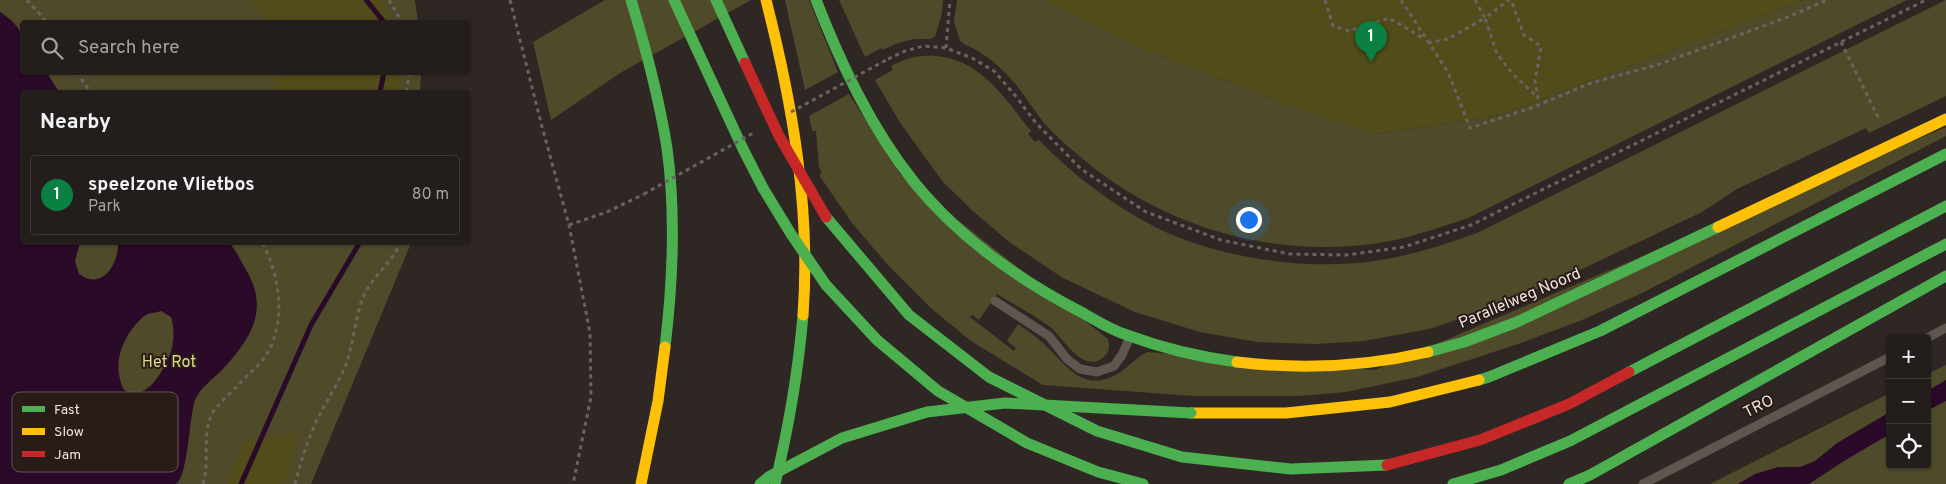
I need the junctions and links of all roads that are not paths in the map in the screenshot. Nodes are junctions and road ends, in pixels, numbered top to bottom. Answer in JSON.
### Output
{"nodes":[{"id":1,"x":631,"y":0,"type":"edge"},
{"id":2,"x":674,"y":0,"type":"edge"},
{"id":3,"x":716,"y":0,"type":"edge"},
{"id":4,"x":766,"y":0,"type":"edge"},
{"id":5,"x":816,"y":0,"type":"edge"},
{"id":6,"x":1946,"y":119,"type":"edge"},
{"id":7,"x":1946,"y":154,"type":"edge"},
{"id":8,"x":1946,"y":206,"type":"edge"},
{"id":9,"x":1946,"y":244,"type":"edge"},
{"id":10,"x":1946,"y":276,"type":"edge"},
{"id":11,"x":995,"y":301,"type":"dead end"},
{"id":12,"x":1946,"y":328,"type":"edge"},
{"id":13,"x":1931,"y":336,"type":"edge"},
{"id":14,"x":1130,"y":337,"type":"junction"},
{"id":15,"x":1886,"y":359,"type":"edge"},
{"id":16,"x":641,"y":484,"type":"edge"},
{"id":17,"x":760,"y":484,"type":"edge"},
{"id":18,"x":775,"y":484,"type":"edge"},
{"id":19,"x":1143,"y":484,"type":"edge"},
{"id":20,"x":1454,"y":484,"type":"edge"},
{"id":21,"x":1568,"y":484,"type":"edge"},
{"id":22,"x":1643,"y":484,"type":"edge"}],
"edges":[{"from":1,"to":16,"type":"highway"},
{"from":2,"to":19,"type":"highway","bridge":true},
{"from":3,"to":8,"type":"highway","bridge":true},
{"from":4,"to":18,"type":"highway"},
{"from":5,"to":14,"type":"highway","name":"Parallelweg Noord"},
{"from":6,"to":14,"type":"highway","name":"Parallelweg Noord"},
{"from":7,"to":17,"type":"highway","bridge":true},
{"from":9,"to":20,"type":"highway"},
{"from":10,"to":21,"type":"highway"},
{"from":11,"to":14,"type":"lane"},
{"from":12,"to":13,"type":"lane"},
{"from":15,"to":22,"type":"lane","name":"TRO"}]}
